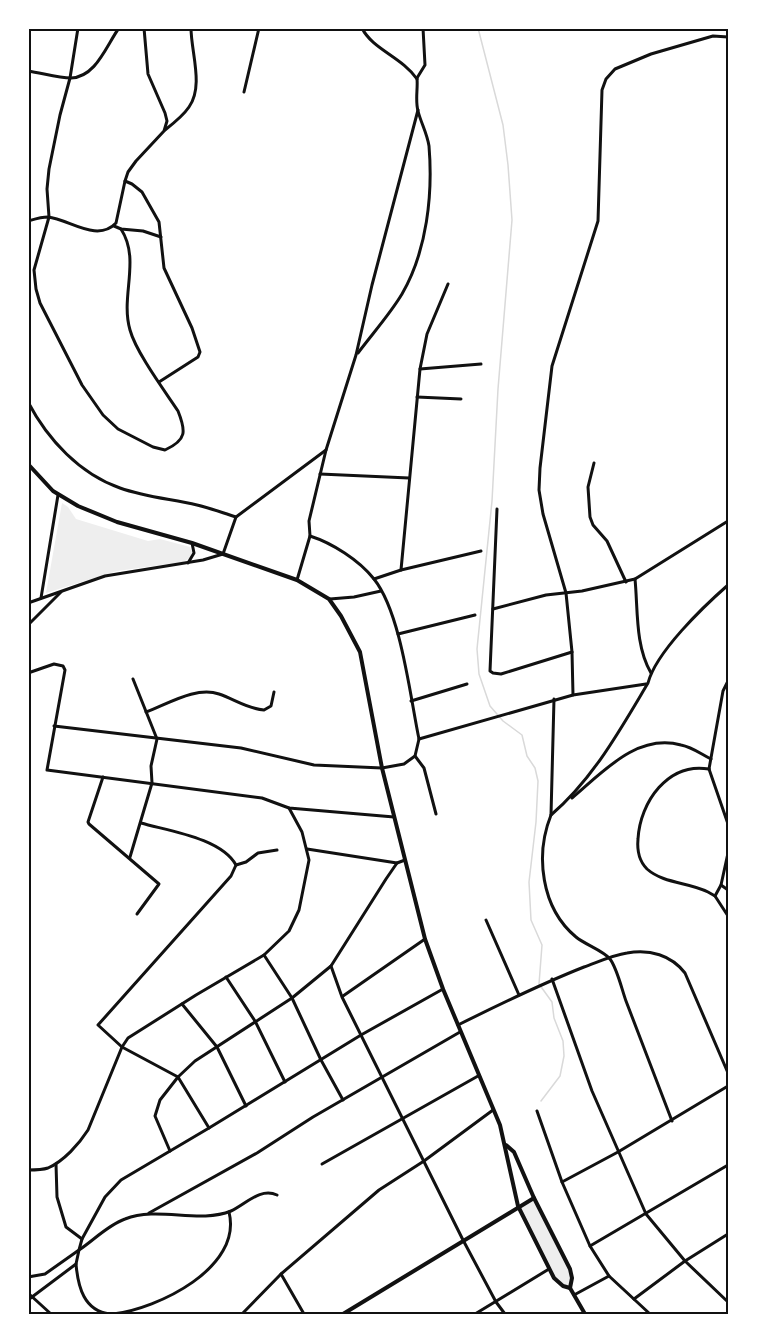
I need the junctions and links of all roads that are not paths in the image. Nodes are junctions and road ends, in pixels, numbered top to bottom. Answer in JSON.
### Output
{"nodes":[{"id":1,"x":78,"y":28,"type":"edge"},
{"id":2,"x":119,"y":28,"type":"edge"},
{"id":3,"x":144,"y":28,"type":"edge"},
{"id":4,"x":191,"y":28,"type":"edge"},
{"id":5,"x":259,"y":28,"type":"edge"},
{"id":6,"x":362,"y":28,"type":"edge"},
{"id":7,"x":423,"y":28,"type":"edge"},
{"id":8,"x":729,"y":37,"type":"edge"},
{"id":9,"x":28,"y":71,"type":"edge"},
{"id":10,"x":70,"y":78,"type":"junction"},
{"id":11,"x":417,"y":79,"type":"junction"},
{"id":12,"x":244,"y":92,"type":"dead end"},
{"id":13,"x":418,"y":110,"type":"junction"},
{"id":14,"x":164,"y":131,"type":"junction"},
{"id":15,"x":124,"y":181,"type":"junction"},
{"id":16,"x":49,"y":217,"type":"junction"},
{"id":17,"x":28,"y":221,"type":"edge"},
{"id":18,"x":114,"y":226,"type":"junction"},
{"id":19,"x":121,"y":230,"type":"junction"},
{"id":20,"x":161,"y":238,"type":"junction"},
{"id":21,"x":448,"y":284,"type":"dead end"},
{"id":22,"x":356,"y":355,"type":"junction"},
{"id":23,"x":481,"y":364,"type":"dead end"},
{"id":24,"x":420,"y":369,"type":"junction"},
{"id":25,"x":159,"y":382,"type":"junction"},
{"id":26,"x":417,"y":397,"type":"junction"},
{"id":27,"x":461,"y":399,"type":"dead end"},
{"id":28,"x":28,"y":402,"type":"edge"},
{"id":29,"x":326,"y":450,"type":"junction"},
{"id":30,"x":594,"y":463,"type":"dead end"},
{"id":31,"x":28,"y":464,"type":"edge"},
{"id":32,"x":320,"y":474,"type":"junction"},
{"id":33,"x":410,"y":478,"type":"junction"},
{"id":34,"x":58,"y":495,"type":"junction"},
{"id":35,"x":497,"y":509,"type":"dead end"},
{"id":36,"x":236,"y":517,"type":"junction"},
{"id":37,"x":729,"y":521,"type":"edge"},
{"id":38,"x":310,"y":536,"type":"junction"},
{"id":39,"x":192,"y":543,"type":"junction"},
{"id":40,"x":481,"y":551,"type":"dead end"},
{"id":41,"x":222,"y":554,"type":"junction"},
{"id":42,"x":188,"y":563,"type":"junction"},
{"id":43,"x":401,"y":570,"type":"junction"},
{"id":44,"x":374,"y":579,"type":"junction"},
{"id":45,"x":636,"y":579,"type":"junction"},
{"id":46,"x":297,"y":580,"type":"junction"},
{"id":47,"x":626,"y":582,"type":"junction"},
{"id":48,"x":729,"y":585,"type":"edge"},
{"id":49,"x":381,"y":591,"type":"junction"},
{"id":50,"x":61,"y":592,"type":"junction"},
{"id":51,"x":566,"y":593,"type":"junction"},
{"id":52,"x":41,"y":598,"type":"junction"},
{"id":53,"x":329,"y":599,"type":"junction"},
{"id":54,"x":28,"y":603,"type":"edge"},
{"id":55,"x":493,"y":609,"type":"junction"},
{"id":56,"x":475,"y":615,"type":"dead end"},
{"id":57,"x":28,"y":625,"type":"edge"},
{"id":58,"x":398,"y":634,"type":"junction"},
{"id":59,"x":572,"y":652,"type":"junction"},
{"id":60,"x":28,"y":673,"type":"edge"},
{"id":61,"x":651,"y":673,"type":"junction"},
{"id":62,"x":133,"y":679,"type":"dead end"},
{"id":63,"x":729,"y":681,"type":"edge"},
{"id":64,"x":648,"y":683,"type":"junction"},
{"id":65,"x":467,"y":684,"type":"dead end"},
{"id":66,"x":274,"y":692,"type":"dead end"},
{"id":67,"x":573,"y":695,"type":"junction"},
{"id":68,"x":554,"y":699,"type":"junction"},
{"id":69,"x":411,"y":701,"type":"junction"},
{"id":70,"x":146,"y":712,"type":"junction"},
{"id":71,"x":54,"y":726,"type":"junction"},
{"id":72,"x":157,"y":739,"type":"junction"},
{"id":73,"x":418,"y":739,"type":"junction"},
{"id":74,"x":415,"y":756,"type":"junction"},
{"id":75,"x":711,"y":759,"type":"junction"},
{"id":76,"x":382,"y":768,"type":"junction"},
{"id":77,"x":709,"y":769,"type":"junction"},
{"id":78,"x":103,"y":777,"type":"junction"},
{"id":79,"x":152,"y":783,"type":"junction"},
{"id":80,"x":567,"y":802,"type":"junction"},
{"id":81,"x":289,"y":808,"type":"junction"},
{"id":82,"x":436,"y":814,"type":"dead end"},
{"id":83,"x":551,"y":815,"type":"junction"},
{"id":84,"x":394,"y":817,"type":"junction"},
{"id":85,"x":141,"y":823,"type":"junction"},
{"id":86,"x":729,"y":824,"type":"edge"},
{"id":87,"x":307,"y":849,"type":"junction"},
{"id":88,"x":277,"y":850,"type":"dead end"},
{"id":89,"x":729,"y":853,"type":"edge"},
{"id":90,"x":130,"y":857,"type":"junction"},
{"id":91,"x":405,"y":860,"type":"junction"},
{"id":92,"x":397,"y":864,"type":"junction"},
{"id":93,"x":236,"y":865,"type":"junction"},
{"id":94,"x":721,"y":885,"type":"junction"},
{"id":95,"x":729,"y":890,"type":"edge"},
{"id":96,"x":715,"y":896,"type":"junction"},
{"id":97,"x":137,"y":914,"type":"dead end"},
{"id":98,"x":729,"y":916,"type":"edge"},
{"id":99,"x":486,"y":920,"type":"dead end"},
{"id":100,"x":425,"y":939,"type":"junction"},
{"id":101,"x":264,"y":955,"type":"junction"},
{"id":102,"x":610,"y":958,"type":"junction"},
{"id":103,"x":331,"y":966,"type":"junction"},
{"id":104,"x":226,"y":977,"type":"junction"},
{"id":105,"x":552,"y":980,"type":"junction"},
{"id":106,"x":443,"y":989,"type":"junction"},
{"id":107,"x":519,"y":995,"type":"junction"},
{"id":108,"x":342,"y":997,"type":"junction"},
{"id":109,"x":292,"y":998,"type":"junction"},
{"id":110,"x":182,"y":1004,"type":"junction"},
{"id":111,"x":255,"y":1021,"type":"junction"},
{"id":112,"x":457,"y":1025,"type":"junction"},
{"id":113,"x":460,"y":1032,"type":"junction"},
{"id":114,"x":361,"y":1035,"type":"junction"},
{"id":115,"x":122,"y":1047,"type":"junction"},
{"id":116,"x":217,"y":1047,"type":"junction"},
{"id":117,"x":321,"y":1060,"type":"junction"},
{"id":118,"x":729,"y":1073,"type":"edge"},
{"id":119,"x":382,"y":1076,"type":"junction"},
{"id":120,"x":478,"y":1076,"type":"junction"},
{"id":121,"x":178,"y":1077,"type":"junction"},
{"id":122,"x":285,"y":1082,"type":"junction"},
{"id":123,"x":729,"y":1086,"type":"edge"},
{"id":124,"x":343,"y":1100,"type":"junction"},
{"id":125,"x":246,"y":1106,"type":"junction"},
{"id":126,"x":493,"y":1110,"type":"junction"},
{"id":127,"x":537,"y":1112,"type":"dead end"},
{"id":128,"x":403,"y":1117,"type":"junction"},
{"id":129,"x":672,"y":1121,"type":"junction"},
{"id":130,"x":209,"y":1128,"type":"junction"},
{"id":131,"x":506,"y":1145,"type":"junction"},
{"id":132,"x":170,"y":1151,"type":"junction"},
{"id":133,"x":618,"y":1152,"type":"junction"},
{"id":134,"x":424,"y":1161,"type":"junction"},
{"id":135,"x":56,"y":1164,"type":"junction"},
{"id":136,"x":322,"y":1164,"type":"dead end"},
{"id":137,"x":729,"y":1165,"type":"edge"},
{"id":138,"x":28,"y":1170,"type":"edge"},
{"id":139,"x":562,"y":1182,"type":"junction"},
{"id":140,"x":277,"y":1195,"type":"dead end"},
{"id":141,"x":534,"y":1198,"type":"junction"},
{"id":142,"x":518,"y":1206,"type":"junction"},
{"id":143,"x":229,"y":1212,"type":"junction"},
{"id":144,"x":149,"y":1213,"type":"junction"},
{"id":145,"x":646,"y":1214,"type":"junction"},
{"id":146,"x":729,"y":1234,"type":"edge"},
{"id":147,"x":82,"y":1239,"type":"junction"},
{"id":148,"x":463,"y":1240,"type":"junction"},
{"id":149,"x":590,"y":1246,"type":"junction"},
{"id":150,"x":79,"y":1250,"type":"junction"},
{"id":151,"x":685,"y":1261,"type":"junction"},
{"id":152,"x":76,"y":1264,"type":"junction"},
{"id":153,"x":549,"y":1269,"type":"junction"},
{"id":154,"x":281,"y":1274,"type":"junction"},
{"id":155,"x":609,"y":1276,"type":"junction"},
{"id":156,"x":28,"y":1277,"type":"edge"},
{"id":157,"x":570,"y":1288,"type":"junction"},
{"id":158,"x":28,"y":1293,"type":"edge"},
{"id":159,"x":574,"y":1295,"type":"junction"},
{"id":160,"x":33,"y":1296,"type":"junction"},
{"id":161,"x":634,"y":1299,"type":"junction"},
{"id":162,"x":28,"y":1300,"type":"edge"},
{"id":163,"x":496,"y":1302,"type":"junction"},
{"id":164,"x":729,"y":1302,"type":"edge"},
{"id":165,"x":51,"y":1314,"type":"edge"},
{"id":166,"x":111,"y":1314,"type":"edge"},
{"id":167,"x":242,"y":1314,"type":"edge"},
{"id":168,"x":304,"y":1314,"type":"edge"},
{"id":169,"x":343,"y":1314,"type":"edge"},
{"id":170,"x":475,"y":1314,"type":"edge"},
{"id":171,"x":505,"y":1314,"type":"edge"},
{"id":172,"x":585,"y":1314,"type":"edge"},
{"id":173,"x":650,"y":1314,"type":"edge"}],
"edges":[{"from":1,"to":10,"type":"street"},
{"from":2,"to":10,"type":"street"},
{"from":3,"to":14,"type":"street"},
{"from":4,"to":14,"type":"street"},
{"from":5,"to":12,"type":"street"},
{"from":6,"to":11,"type":"street"},
{"from":7,"to":11,"type":"street"},
{"from":8,"to":51,"type":"street"},
{"from":9,"to":10,"type":"street"},
{"from":10,"to":16,"type":"street"},
{"from":11,"to":13,"type":"street"},
{"from":13,"to":22,"type":"street"},
{"from":13,"to":22,"type":"street"},
{"from":14,"to":15,"type":"street"},
{"from":15,"to":18,"type":"street"},
{"from":15,"to":20,"type":"street"},
{"from":16,"to":17,"type":"street"},
{"from":16,"to":18,"type":"street"},
{"from":16,"to":25,"type":"street"},
{"from":18,"to":19,"type":"street"},
{"from":19,"to":20,"type":"street"},
{"from":19,"to":25,"type":"street"},
{"from":20,"to":25,"type":"street"},
{"from":21,"to":24,"type":"street"},
{"from":22,"to":29,"type":"street"},
{"from":23,"to":24,"type":"street"},
{"from":24,"to":26,"type":"street"},
{"from":26,"to":27,"type":"street"},
{"from":26,"to":33,"type":"street"},
{"from":28,"to":36,"type":"street"},
{"from":29,"to":32,"type":"street"},
{"from":29,"to":36,"type":"street"},
{"from":30,"to":47,"type":"street"},
{"from":31,"to":34,"type":"street"},
{"from":32,"to":33,"type":"street"},
{"from":32,"to":38,"type":"street"},
{"from":33,"to":43,"type":"street"},
{"from":34,"to":39,"type":"street"},
{"from":34,"to":52,"type":"street"},
{"from":35,"to":55,"type":"street"},
{"from":36,"to":41,"type":"street"},
{"from":37,"to":45,"type":"street"},
{"from":38,"to":44,"type":"street"},
{"from":38,"to":46,"type":"street"},
{"from":39,"to":41,"type":"street"},
{"from":39,"to":42,"type":"street"},
{"from":40,"to":43,"type":"street"},
{"from":41,"to":42,"type":"street"},
{"from":41,"to":46,"type":"street"},
{"from":42,"to":50,"type":"street"},
{"from":43,"to":44,"type":"street"},
{"from":44,"to":49,"type":"street"},
{"from":45,"to":47,"type":"street"},
{"from":45,"to":61,"type":"street"},
{"from":46,"to":53,"type":"street"},
{"from":47,"to":51,"type":"street"},
{"from":48,"to":61,"type":"street"},
{"from":49,"to":53,"type":"street"},
{"from":49,"to":58,"type":"street"},
{"from":50,"to":52,"type":"street"},
{"from":50,"to":57,"type":"street"},
{"from":51,"to":55,"type":"street"},
{"from":51,"to":59,"type":"street"},
{"from":52,"to":54,"type":"street"},
{"from":53,"to":76,"type":"street"},
{"from":55,"to":59,"type":"street"},
{"from":56,"to":58,"type":"street"},
{"from":58,"to":69,"type":"street"},
{"from":59,"to":67,"type":"street"},
{"from":60,"to":71,"type":"street"},
{"from":61,"to":64,"type":"street"},
{"from":62,"to":70,"type":"street"},
{"from":63,"to":75,"type":"street"},
{"from":64,"to":67,"type":"street"},
{"from":64,"to":80,"type":"street"},
{"from":65,"to":69,"type":"street"},
{"from":66,"to":70,"type":"street"},
{"from":67,"to":68,"type":"street"},
{"from":68,"to":73,"type":"street"},
{"from":68,"to":83,"type":"street"},
{"from":69,"to":73,"type":"street"},
{"from":70,"to":72,"type":"street"},
{"from":71,"to":72,"type":"street"},
{"from":71,"to":78,"type":"street"},
{"from":72,"to":76,"type":"street"},
{"from":72,"to":79,"type":"street"},
{"from":73,"to":74,"type":"street"},
{"from":74,"to":76,"type":"street"},
{"from":74,"to":82,"type":"street"},
{"from":75,"to":77,"type":"street"},
{"from":75,"to":80,"type":"street"},
{"from":76,"to":84,"type":"street"},
{"from":77,"to":86,"type":"street"},
{"from":77,"to":96,"type":"street"},
{"from":78,"to":79,"type":"street"},
{"from":78,"to":90,"type":"street"},
{"from":79,"to":81,"type":"street"},
{"from":79,"to":85,"type":"street"},
{"from":80,"to":83,"type":"street"},
{"from":81,"to":84,"type":"street"},
{"from":81,"to":87,"type":"street"},
{"from":83,"to":102,"type":"street"},
{"from":84,"to":91,"type":"street"},
{"from":85,"to":90,"type":"street"},
{"from":85,"to":93,"type":"street"},
{"from":87,"to":92,"type":"street"},
{"from":87,"to":101,"type":"street"},
{"from":88,"to":93,"type":"street"},
{"from":89,"to":94,"type":"street"},
{"from":90,"to":97,"type":"street"},
{"from":91,"to":92,"type":"street"},
{"from":91,"to":100,"type":"street"},
{"from":92,"to":103,"type":"street"},
{"from":93,"to":115,"type":"street"},
{"from":94,"to":95,"type":"street"},
{"from":94,"to":96,"type":"street"},
{"from":96,"to":98,"type":"street"},
{"from":99,"to":107,"type":"street"},
{"from":100,"to":106,"type":"street"},
{"from":100,"to":108,"type":"street"},
{"from":101,"to":104,"type":"street"},
{"from":101,"to":109,"type":"street"},
{"from":102,"to":105,"type":"street"},
{"from":102,"to":118,"type":"street"},
{"from":102,"to":129,"type":"street"},
{"from":103,"to":108,"type":"street"},
{"from":103,"to":109,"type":"street"},
{"from":104,"to":110,"type":"street"},
{"from":104,"to":111,"type":"street"},
{"from":105,"to":107,"type":"street"},
{"from":105,"to":133,"type":"street"},
{"from":106,"to":112,"type":"street"},
{"from":106,"to":114,"type":"street"},
{"from":107,"to":112,"type":"street"},
{"from":108,"to":114,"type":"street"},
{"from":109,"to":111,"type":"street"},
{"from":109,"to":117,"type":"street"},
{"from":110,"to":115,"type":"street"},
{"from":110,"to":116,"type":"street"},
{"from":111,"to":116,"type":"street"},
{"from":111,"to":122,"type":"street"},
{"from":112,"to":113,"type":"street"},
{"from":113,"to":119,"type":"street"},
{"from":113,"to":120,"type":"street"},
{"from":114,"to":117,"type":"street"},
{"from":114,"to":119,"type":"street"},
{"from":115,"to":121,"type":"street"},
{"from":115,"to":135,"type":"street"},
{"from":116,"to":121,"type":"street"},
{"from":116,"to":125,"type":"street"},
{"from":117,"to":122,"type":"street"},
{"from":117,"to":124,"type":"street"},
{"from":119,"to":124,"type":"street"},
{"from":119,"to":128,"type":"street"},
{"from":120,"to":126,"type":"street"},
{"from":120,"to":128,"type":"street"},
{"from":121,"to":130,"type":"street"},
{"from":121,"to":132,"type":"street"},
{"from":122,"to":125,"type":"street"},
{"from":123,"to":129,"type":"street"},
{"from":124,"to":144,"type":"street"},
{"from":125,"to":130,"type":"street"},
{"from":126,"to":131,"type":"street"},
{"from":126,"to":134,"type":"street"},
{"from":127,"to":139,"type":"street"},
{"from":128,"to":134,"type":"street"},
{"from":128,"to":136,"type":"street"},
{"from":129,"to":133,"type":"street"},
{"from":130,"to":132,"type":"street"},
{"from":131,"to":141,"type":"street"},
{"from":131,"to":142,"type":"street"},
{"from":132,"to":147,"type":"street"},
{"from":133,"to":139,"type":"street"},
{"from":133,"to":145,"type":"street"},
{"from":134,"to":148,"type":"street"},
{"from":134,"to":154,"type":"street"},
{"from":135,"to":138,"type":"street"},
{"from":135,"to":147,"type":"street"},
{"from":137,"to":145,"type":"street"},
{"from":139,"to":149,"type":"street"},
{"from":140,"to":143,"type":"street"},
{"from":141,"to":142,"type":"street"},
{"from":141,"to":157,"type":"street"},
{"from":142,"to":148,"type":"street"},
{"from":142,"to":153,"type":"street"},
{"from":143,"to":144,"type":"street"},
{"from":143,"to":166,"type":"street"},
{"from":144,"to":150,"type":"street"},
{"from":145,"to":149,"type":"street"},
{"from":145,"to":151,"type":"street"},
{"from":146,"to":151,"type":"street"},
{"from":147,"to":150,"type":"street"},
{"from":148,"to":163,"type":"street"},
{"from":148,"to":169,"type":"street"},
{"from":149,"to":155,"type":"street"},
{"from":150,"to":152,"type":"street"},
{"from":150,"to":156,"type":"street"},
{"from":151,"to":161,"type":"street"},
{"from":151,"to":164,"type":"street"},
{"from":152,"to":160,"type":"street"},
{"from":152,"to":166,"type":"street"},
{"from":153,"to":157,"type":"street"},
{"from":153,"to":163,"type":"street"},
{"from":154,"to":167,"type":"street"},
{"from":154,"to":168,"type":"street"},
{"from":155,"to":159,"type":"street"},
{"from":155,"to":161,"type":"street"},
{"from":157,"to":159,"type":"street"},
{"from":158,"to":160,"type":"street"},
{"from":159,"to":172,"type":"street"},
{"from":160,"to":162,"type":"street"},
{"from":160,"to":165,"type":"street"},
{"from":161,"to":173,"type":"street"},
{"from":163,"to":170,"type":"street"},
{"from":163,"to":171,"type":"street"}]}
